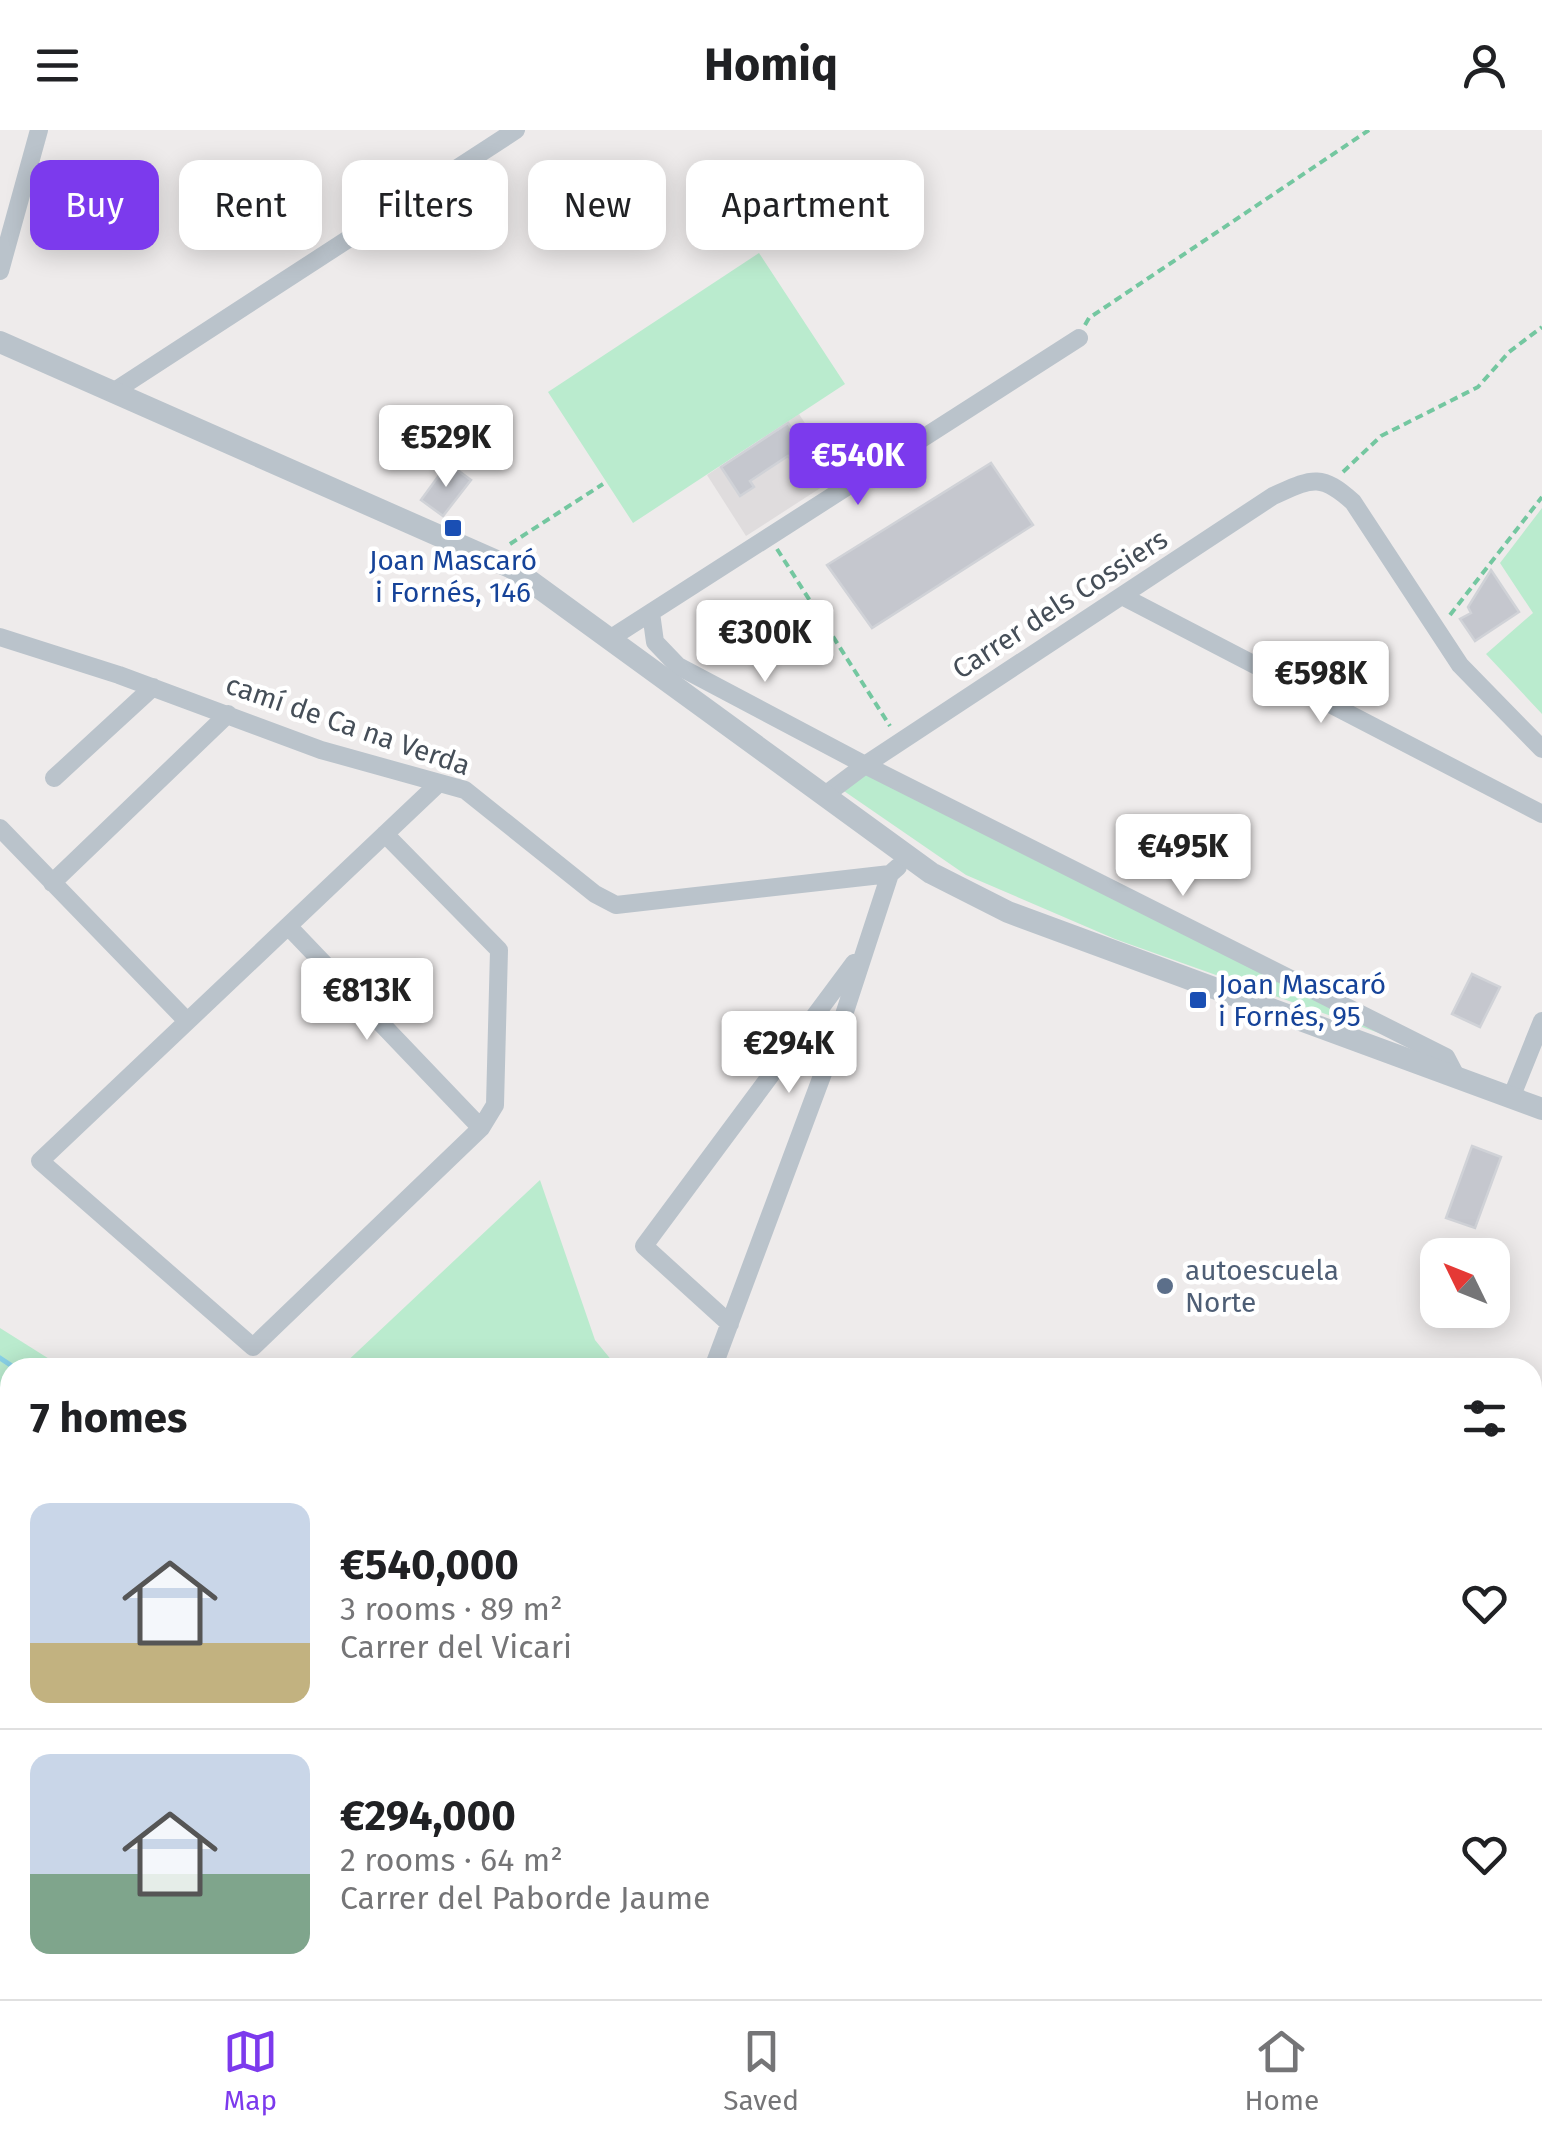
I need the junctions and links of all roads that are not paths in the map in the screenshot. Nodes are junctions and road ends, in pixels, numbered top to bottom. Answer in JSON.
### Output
{"nodes":[{"id":1,"x":39,"y":130,"type":"edge"},
{"id":2,"x":516,"y":130,"type":"edge"},
{"id":3,"x":0,"y":272,"type":"edge"},
{"id":4,"x":1079,"y":338,"type":"road end"},
{"id":5,"x":0,"y":342,"type":"edge"},
{"id":6,"x":113,"y":392,"type":"junction"},
{"id":7,"x":1122,"y":596,"type":"junction"},
{"id":8,"x":650,"y":612,"type":"junction"},
{"id":9,"x":0,"y":637,"type":"edge"},
{"id":10,"x":611,"y":638,"type":"junction"},
{"id":11,"x":152,"y":687,"type":"junction"},
{"id":12,"x":228,"y":714,"type":"junction"},
{"id":13,"x":1542,"y":749,"type":"edge"},
{"id":14,"x":864,"y":765,"type":"junction"},
{"id":15,"x":54,"y":778,"type":"dead end"},
{"id":16,"x":439,"y":783,"type":"junction"},
{"id":17,"x":825,"y":795,"type":"junction"},
{"id":18,"x":1542,"y":814,"type":"edge"},
{"id":19,"x":0,"y":828,"type":"edge"},
{"id":20,"x":385,"y":834,"type":"junction"},
{"id":21,"x":910,"y":856,"type":"junction"},
{"id":22,"x":890,"y":874,"type":"junction"},
{"id":23,"x":52,"y":883,"type":"junction"},
{"id":24,"x":288,"y":926,"type":"junction"},
{"id":25,"x":864,"y":951,"type":"junction"},
{"id":26,"x":187,"y":1021,"type":"junction"},
{"id":27,"x":1542,"y":1021,"type":"edge"},
{"id":28,"x":1458,"y":1078,"type":"junction"},
{"id":29,"x":1511,"y":1098,"type":"junction"},
{"id":30,"x":1542,"y":1109,"type":"edge"},
{"id":31,"x":481,"y":1128,"type":"junction"},
{"id":32,"x":730,"y":1324,"type":"junction"},
{"id":33,"x":717,"y":1358,"type":"edge"}],
"edges":[{"from":1,"to":3,"type":"street"},
{"from":2,"to":6,"type":"street"},
{"from":4,"to":8,"type":"street"},
{"from":5,"to":6,"type":"street"},
{"from":6,"to":10,"type":"street"},
{"from":7,"to":13,"type":"street","name":"Carrer dels Cossiers"},
{"from":7,"to":14,"type":"street","name":"Carrer dels Cossiers"},
{"from":7,"to":18,"type":"street"},
{"from":8,"to":10,"type":"street"},
{"from":8,"to":14,"type":"street"},
{"from":9,"to":11,"type":"street","name":"camí de Ca na Verda"},
{"from":10,"to":17,"type":"street"},
{"from":11,"to":12,"type":"street","name":"camí de Ca na Verda"},
{"from":11,"to":15,"type":"street"},
{"from":12,"to":16,"type":"street","name":"camí de Ca na Verda"},
{"from":12,"to":23,"type":"street"},
{"from":14,"to":17,"type":"street","name":"Carrer dels Cossiers"},
{"from":14,"to":28,"type":"street"},
{"from":16,"to":20,"type":"street"},
{"from":16,"to":22,"type":"street","name":"camí de Ca na Verda"},
{"from":17,"to":21,"type":"street"},
{"from":19,"to":23,"type":"street"},
{"from":20,"to":24,"type":"street"},
{"from":20,"to":31,"type":"street"},
{"from":21,"to":22,"type":"street"},
{"from":21,"to":28,"type":"street"},
{"from":22,"to":25,"type":"street"},
{"from":23,"to":26,"type":"street"},
{"from":24,"to":26,"type":"street"},
{"from":24,"to":31,"type":"street"},
{"from":25,"to":32,"type":"street"},
{"from":25,"to":32,"type":"street"},
{"from":26,"to":31,"type":"street"},
{"from":27,"to":29,"type":"street"},
{"from":28,"to":29,"type":"street"},
{"from":29,"to":30,"type":"street"},
{"from":32,"to":33,"type":"street"}]}
